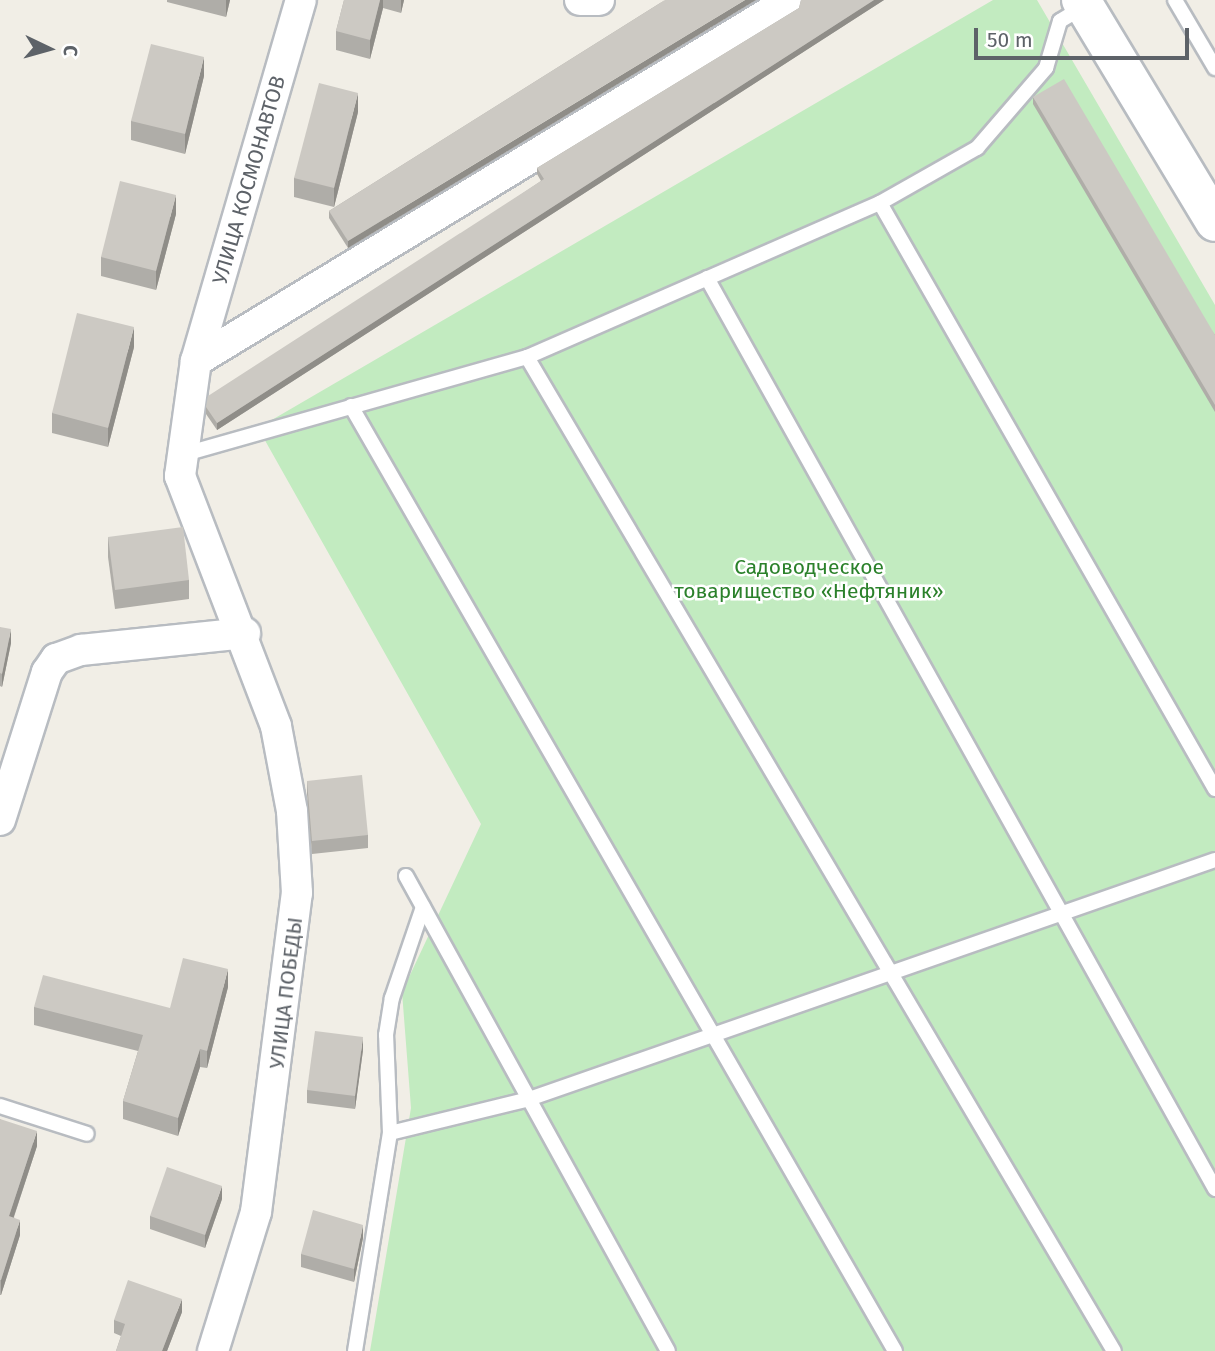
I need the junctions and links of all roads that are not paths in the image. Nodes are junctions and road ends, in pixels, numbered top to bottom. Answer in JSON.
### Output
{"nodes":[{"id":1,"x":301,"y":0,"type":"edge"},
{"id":2,"x":580,"y":0,"type":"edge"},
{"id":3,"x":599,"y":0,"type":"edge"},
{"id":4,"x":790,"y":0,"type":"edge"},
{"id":5,"x":1179,"y":1,"type":"edge"},
{"id":6,"x":1083,"y":3,"type":"edge"},
{"id":7,"x":1215,"y":68,"type":"edge"},
{"id":8,"x":880,"y":203,"type":"junction"},
{"id":9,"x":1215,"y":222,"type":"edge"},
{"id":10,"x":707,"y":278,"type":"junction"},
{"id":11,"x":527,"y":357,"type":"junction"},
{"id":12,"x":196,"y":360,"type":"junction"},
{"id":13,"x":351,"y":406,"type":"junction"},
{"id":14,"x":179,"y":456,"type":"junction"},
{"id":15,"x":245,"y":633,"type":"junction"},
{"id":16,"x":1215,"y":789,"type":"edge"},
{"id":17,"x":0,"y":820,"type":"edge"},
{"id":18,"x":1215,"y":860,"type":"edge"},
{"id":19,"x":406,"y":876,"type":"dead end"},
{"id":20,"x":423,"y":907,"type":"junction"},
{"id":21,"x":1062,"y":913,"type":"junction"},
{"id":22,"x":891,"y":973,"type":"junction"},
{"id":23,"x":712,"y":1033,"type":"junction"},
{"id":24,"x":529,"y":1099,"type":"junction"},
{"id":25,"x":0,"y":1106,"type":"edge"},
{"id":26,"x":87,"y":1133,"type":"dead end"},
{"id":27,"x":390,"y":1133,"type":"junction"},
{"id":28,"x":1215,"y":1189,"type":"edge"},
{"id":29,"x":213,"y":1351,"type":"edge"},
{"id":30,"x":355,"y":1351,"type":"edge"},
{"id":31,"x":668,"y":1351,"type":"edge"},
{"id":32,"x":895,"y":1351,"type":"edge"},
{"id":33,"x":1114,"y":1351,"type":"edge"}],
"edges":[{"from":1,"to":12,"type":"street","name":"УЛИЦА КОСМОНАВТОВ"},
{"from":2,"to":3,"type":"street"},
{"from":4,"to":12,"type":"street"},
{"from":5,"to":7,"type":"lane"},
{"from":6,"to":8,"type":"lane"},
{"from":6,"to":9,"type":"main road"},
{"from":8,"to":10,"type":"lane"},
{"from":8,"to":16,"type":"lane"},
{"from":10,"to":11,"type":"lane"},
{"from":10,"to":21,"type":"lane"},
{"from":11,"to":13,"type":"lane"},
{"from":11,"to":22,"type":"lane"},
{"from":12,"to":14,"type":"street","name":"УЛИЦА КОСМОНАВТОВ"},
{"from":13,"to":14,"type":"lane"},
{"from":13,"to":23,"type":"lane"},
{"from":14,"to":15,"type":"street","name":"УЛИЦА ПОБЕДЫ"},
{"from":15,"to":17,"type":"street"},
{"from":15,"to":29,"type":"street","name":"УЛИЦА ПОБЕДЫ"},
{"from":18,"to":21,"type":"lane"},
{"from":19,"to":20,"type":"lane"},
{"from":20,"to":24,"type":"lane"},
{"from":20,"to":27,"type":"lane"},
{"from":21,"to":22,"type":"lane"},
{"from":21,"to":28,"type":"lane"},
{"from":22,"to":23,"type":"lane"},
{"from":22,"to":33,"type":"lane"},
{"from":23,"to":24,"type":"lane"},
{"from":23,"to":32,"type":"lane"},
{"from":24,"to":27,"type":"lane"},
{"from":24,"to":31,"type":"lane"},
{"from":25,"to":26,"type":"lane"},
{"from":27,"to":30,"type":"lane"}]}
